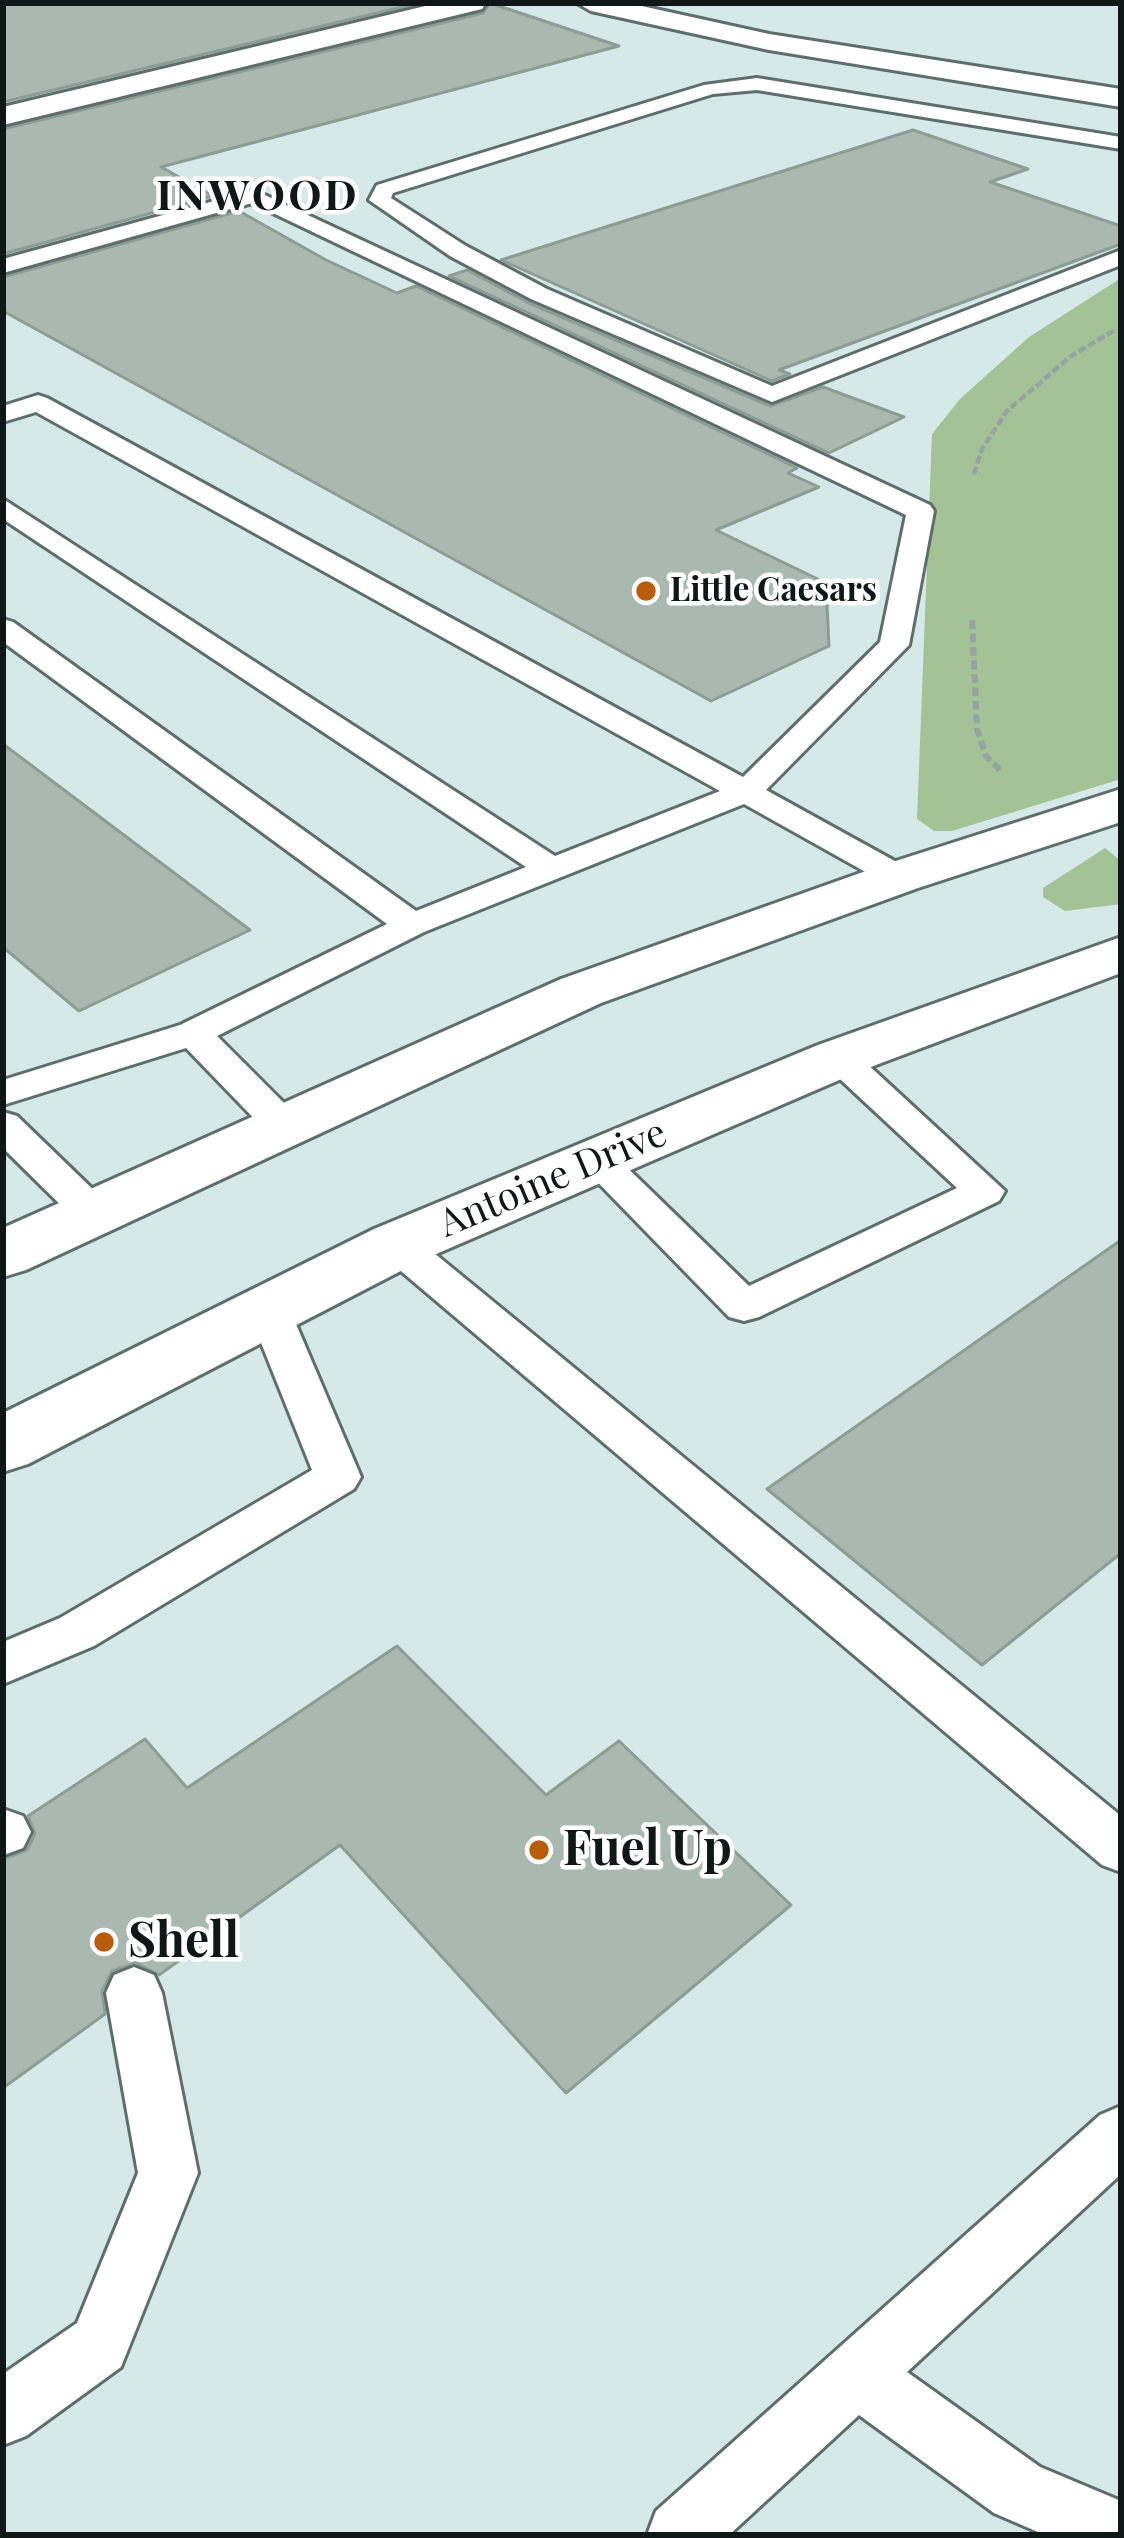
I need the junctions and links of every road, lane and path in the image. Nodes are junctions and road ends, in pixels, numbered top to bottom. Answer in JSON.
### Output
{"nodes":[{"id":1,"x":472,"y":3,"type":"edge"},
{"id":2,"x":591,"y":3,"type":"edge"},
{"id":3,"x":1121,"y":98,"type":"edge"},
{"id":4,"x":3,"y":116,"type":"edge"},
{"id":5,"x":1121,"y":143,"type":"edge"},
{"id":6,"x":1121,"y":257,"type":"edge"},
{"id":7,"x":3,"y":266,"type":"edge"},
{"id":8,"x":1121,"y":326,"type":"edge"},
{"id":9,"x":3,"y":414,"type":"edge"},
{"id":10,"x":969,"y":489,"type":"dead end"},
{"id":11,"x":3,"y":507,"type":"edge"},
{"id":12,"x":971,"y":601,"type":"dead end"},
{"id":13,"x":3,"y":628,"type":"edge"},
{"id":14,"x":1014,"y":784,"type":"dead end"},
{"id":15,"x":746,"y":792,"type":"junction"},
{"id":16,"x":1121,"y":805,"type":"edge"},
{"id":17,"x":552,"y":869,"type":"junction"},
{"id":18,"x":899,"y":877,"type":"junction"},
{"id":19,"x":412,"y":925,"type":"junction"},
{"id":20,"x":1121,"y":954,"type":"edge"},
{"id":21,"x":193,"y":1033,"type":"junction"},
{"id":22,"x":839,"y":1058,"type":"junction"},
{"id":23,"x":3,"y":1093,"type":"edge"},
{"id":24,"x":3,"y":1125,"type":"edge"},
{"id":25,"x":284,"y":1126,"type":"junction"},
{"id":26,"x":596,"y":1160,"type":"junction"},
{"id":27,"x":93,"y":1213,"type":"junction"},
{"id":28,"x":397,"y":1245,"type":"junction"},
{"id":29,"x":3,"y":1254,"type":"edge"},
{"id":30,"x":268,"y":1310,"type":"junction"},
{"id":31,"x":3,"y":1445,"type":"edge"},
{"id":32,"x":3,"y":1664,"type":"edge"},
{"id":33,"x":1121,"y":1848,"type":"edge"},
{"id":34,"x":134,"y":1994,"type":"dead end"},
{"id":35,"x":1121,"y":2135,"type":"edge"},
{"id":36,"x":857,"y":2375,"type":"junction"},
{"id":37,"x":3,"y":2413,"type":"edge"},
{"id":38,"x":1121,"y":2534,"type":"edge"},
{"id":39,"x":680,"y":2535,"type":"edge"}],
"edges":[{"from":1,"to":4,"type":"main road"},
{"from":2,"to":3,"type":"main road"},
{"from":5,"to":6,"type":"lane"},
{"from":7,"to":15,"type":"lane"},
{"from":8,"to":10,"type":"path"},
{"from":9,"to":15,"type":"lane"},
{"from":11,"to":17,"type":"lane"},
{"from":12,"to":14,"type":"path"},
{"from":13,"to":19,"type":"lane"},
{"from":15,"to":17,"type":"lane"},
{"from":15,"to":18,"type":"lane"},
{"from":16,"to":18,"type":"main road"},
{"from":17,"to":19,"type":"lane"},
{"from":18,"to":25,"type":"main road"},
{"from":19,"to":21,"type":"lane"},
{"from":20,"to":22,"type":"main road","name":"Antoine Drive"},
{"from":21,"to":23,"type":"lane"},
{"from":21,"to":25,"type":"lane"},
{"from":22,"to":26,"type":"main road","name":"Antoine Drive"},
{"from":22,"to":26,"type":"lane"},
{"from":24,"to":27,"type":"lane"},
{"from":25,"to":27,"type":"main road"},
{"from":26,"to":28,"type":"main road","name":"Antoine Drive"},
{"from":27,"to":29,"type":"main road"},
{"from":28,"to":30,"type":"main road","name":"Antoine Drive"},
{"from":28,"to":33,"type":"lane"},
{"from":30,"to":31,"type":"main road","name":"Antoine Drive"},
{"from":30,"to":32,"type":"lane"},
{"from":34,"to":37,"type":"lane"},
{"from":35,"to":36,"type":"lane"},
{"from":36,"to":38,"type":"lane"},
{"from":36,"to":39,"type":"lane"}]}
